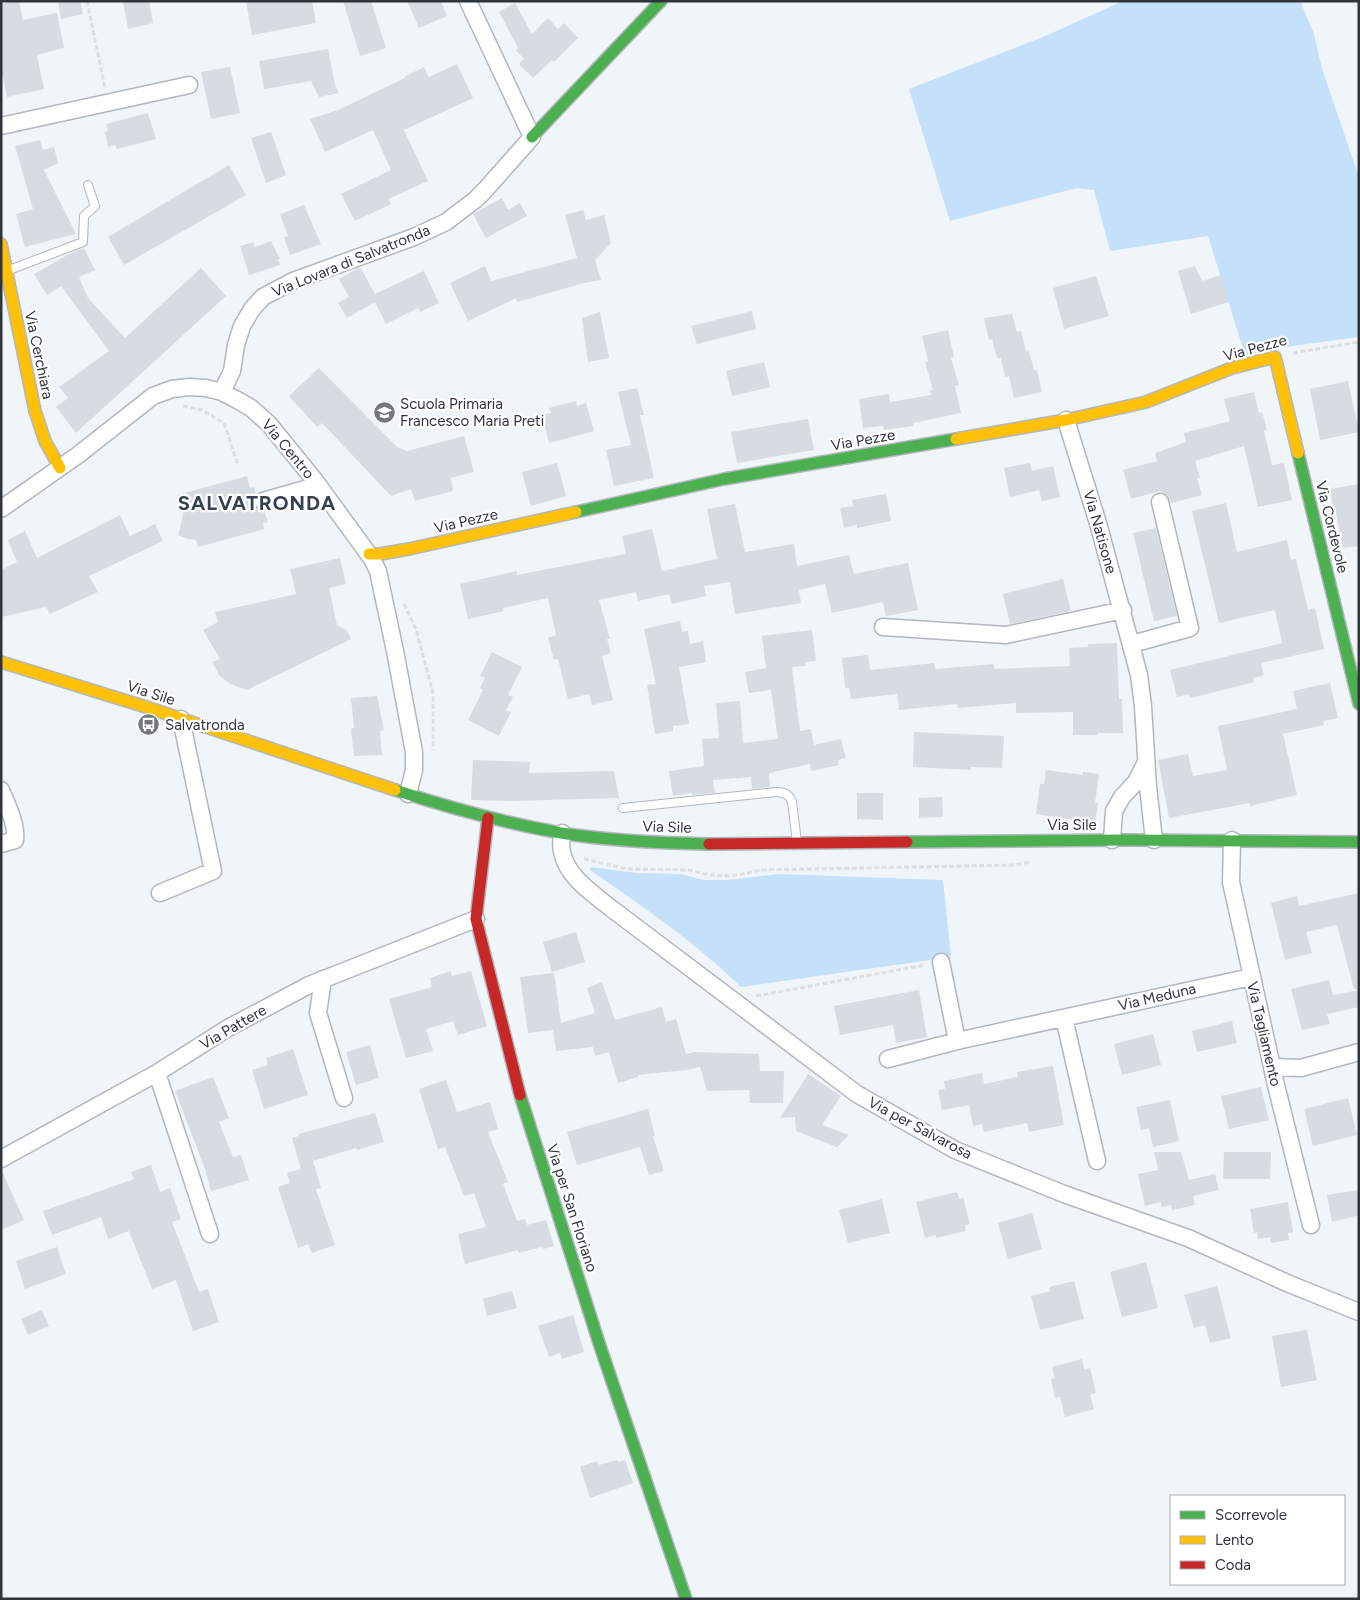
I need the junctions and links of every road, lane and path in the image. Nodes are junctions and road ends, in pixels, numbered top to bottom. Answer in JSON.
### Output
{"nodes":[{"id":1,"x":87,"y":1,"type":"edge"},
{"id":2,"x":468,"y":1,"type":"edge"},
{"id":3,"x":661,"y":1,"type":"edge"},
{"id":4,"x":189,"y":85,"type":"dead end"},
{"id":5,"x":106,"y":93,"type":"dead end"},
{"id":6,"x":1,"y":126,"type":"edge"},
{"id":7,"x":532,"y":137,"type":"junction"},
{"id":8,"x":88,"y":185,"type":"dead end"},
{"id":9,"x":1,"y":244,"type":"edge"},
{"id":10,"x":7,"y":271,"type":"junction"},
{"id":11,"x":8,"y":310,"type":"edge"},
{"id":12,"x":1359,"y":342,"type":"edge"},
{"id":13,"x":1275,"y":357,"type":"junction"},
{"id":14,"x":222,"y":392,"type":"junction"},
{"id":15,"x":181,"y":406,"type":"dead end"},
{"id":16,"x":1066,"y":420,"type":"junction"},
{"id":17,"x":238,"y":465,"type":"dead end"},
{"id":18,"x":60,"y":468,"type":"junction"},
{"id":19,"x":309,"y":488,"type":"dead end"},
{"id":20,"x":263,"y":501,"type":"dead end"},
{"id":21,"x":1160,"y":502,"type":"dead end"},
{"id":22,"x":3,"y":508,"type":"edge"},
{"id":23,"x":368,"y":554,"type":"junction"},
{"id":24,"x":403,"y":604,"type":"dead end"},
{"id":25,"x":1123,"y":610,"type":"junction"},
{"id":26,"x":882,"y":627,"type":"dead end"},
{"id":27,"x":1132,"y":644,"type":"junction"},
{"id":28,"x":1,"y":662,"type":"edge"},
{"id":29,"x":1359,"y":704,"type":"edge"},
{"id":30,"x":181,"y":719,"type":"junction"},
{"id":31,"x":432,"y":758,"type":"dead end"},
{"id":32,"x":1147,"y":760,"type":"junction"},
{"id":33,"x":1,"y":790,"type":"edge"},
{"id":34,"x":408,"y":794,"type":"junction"},
{"id":35,"x":622,"y":808,"type":"dead end"},
{"id":36,"x":488,"y":818,"type":"junction"},
{"id":37,"x":562,"y":833,"type":"junction"},
{"id":38,"x":1112,"y":840,"type":"junction"},
{"id":39,"x":1154,"y":840,"type":"junction"},
{"id":40,"x":1232,"y":840,"type":"junction"},
{"id":41,"x":796,"y":842,"type":"junction"},
{"id":42,"x":1359,"y":842,"type":"edge"},
{"id":43,"x":1,"y":844,"type":"edge"},
{"id":44,"x":581,"y":858,"type":"dead end"},
{"id":45,"x":1031,"y":862,"type":"dead end"},
{"id":46,"x":160,"y":893,"type":"dead end"},
{"id":47,"x":476,"y":920,"type":"junction"},
{"id":48,"x":941,"y":962,"type":"joint"},
{"id":49,"x":1251,"y":977,"type":"junction"},
{"id":50,"x":323,"y":979,"type":"junction"},
{"id":51,"x":734,"y":1001,"type":"junction"},
{"id":52,"x":1064,"y":1018,"type":"junction"},
{"id":53,"x":956,"y":1041,"type":"junction"},
{"id":54,"x":1359,"y":1052,"type":"edge"},
{"id":55,"x":888,"y":1059,"type":"dead end"},
{"id":56,"x":1273,"y":1067,"type":"junction"},
{"id":57,"x":157,"y":1073,"type":"junction"},
{"id":58,"x":344,"y":1098,"type":"dead end"},
{"id":59,"x":1,"y":1159,"type":"edge"},
{"id":60,"x":1098,"y":1160,"type":"dead end"},
{"id":61,"x":1311,"y":1226,"type":"dead end"},
{"id":62,"x":210,"y":1234,"type":"dead end"},
{"id":63,"x":1359,"y":1312,"type":"edge"},
{"id":64,"x":686,"y":1599,"type":"edge"}],
"edges":[{"from":1,"to":5,"type":"path"},
{"from":2,"to":7,"type":"street"},
{"from":3,"to":7,"type":"street","name":"Via Lovara di Salvatronda"},
{"from":4,"to":6,"type":"street"},
{"from":7,"to":14,"type":"street","name":"Via Lovara di Salvatronda"},
{"from":8,"to":10,"type":"lane"},
{"from":9,"to":10,"type":"street","name":"Via Cerchiara"},
{"from":10,"to":11,"type":"street","name":"Via Cerchiara"},
{"from":11,"to":18,"type":"street","name":"Via Cerchiara"},
{"from":12,"to":13,"type":"path","name":"Via Pezze"},
{"from":13,"to":16,"type":"street","name":"Via Pezze"},
{"from":13,"to":29,"type":"street","name":"Via Cordevole"},
{"from":14,"to":18,"type":"street","name":"Via Centro"},
{"from":14,"to":23,"type":"street","name":"Via Centro"},
{"from":15,"to":17,"type":"path"},
{"from":16,"to":23,"type":"street","name":"Via Pezze"},
{"from":16,"to":25,"type":"street","name":"Via Natisone"},
{"from":18,"to":22,"type":"street","name":"Via Centro"},
{"from":19,"to":20,"type":"street"},
{"from":21,"to":27,"type":"street"},
{"from":23,"to":34,"type":"street","name":"Via Centro"},
{"from":24,"to":31,"type":"path"},
{"from":25,"to":26,"type":"street"},
{"from":25,"to":27,"type":"street","name":"Via Natisone"},
{"from":27,"to":32,"type":"street","name":"Via Natisone"},
{"from":28,"to":30,"type":"street","name":"Via Sile"},
{"from":30,"to":34,"type":"street","name":"Via Sile"},
{"from":30,"to":46,"type":"street"},
{"from":32,"to":38,"type":"street"},
{"from":32,"to":39,"type":"street","name":"Via Natisone"},
{"from":33,"to":43,"type":"street"},
{"from":34,"to":36,"type":"street","name":"Via Sile"},
{"from":35,"to":41,"type":"lane"},
{"from":36,"to":37,"type":"street","name":"Via Sile"},
{"from":36,"to":47,"type":"street","name":"Via per San Floriano"},
{"from":37,"to":41,"type":"street","name":"Via Sile"},
{"from":37,"to":51,"type":"street","name":"Via per Salvarosa"},
{"from":38,"to":39,"type":"street","name":"Via Sile"},
{"from":38,"to":41,"type":"street","name":"Via Sile"},
{"from":39,"to":40,"type":"street","name":"Via Sile"},
{"from":40,"to":42,"type":"street","name":"Via Sile"},
{"from":40,"to":49,"type":"street","name":"Via Tagliamento"},
{"from":44,"to":45,"type":"path"},
{"from":47,"to":50,"type":"street","name":"Via Pattere"},
{"from":47,"to":64,"type":"street","name":"Via per San Floriano"},
{"from":48,"to":51,"type":"path"},
{"from":48,"to":53,"type":"street"},
{"from":49,"to":52,"type":"street","name":"Via Meduna"},
{"from":49,"to":56,"type":"street","name":"Via Tagliamento"},
{"from":50,"to":57,"type":"street","name":"Via Pattere"},
{"from":50,"to":58,"type":"street"},
{"from":51,"to":63,"type":"street","name":"Via per Salvarosa"},
{"from":52,"to":53,"type":"street","name":"Via Meduna"},
{"from":52,"to":60,"type":"street"},
{"from":53,"to":55,"type":"street","name":"Via Meduna"},
{"from":54,"to":56,"type":"street"},
{"from":56,"to":61,"type":"street","name":"Via Tagliamento"},
{"from":57,"to":59,"type":"street","name":"Via Pattere"},
{"from":57,"to":62,"type":"street"}]}
